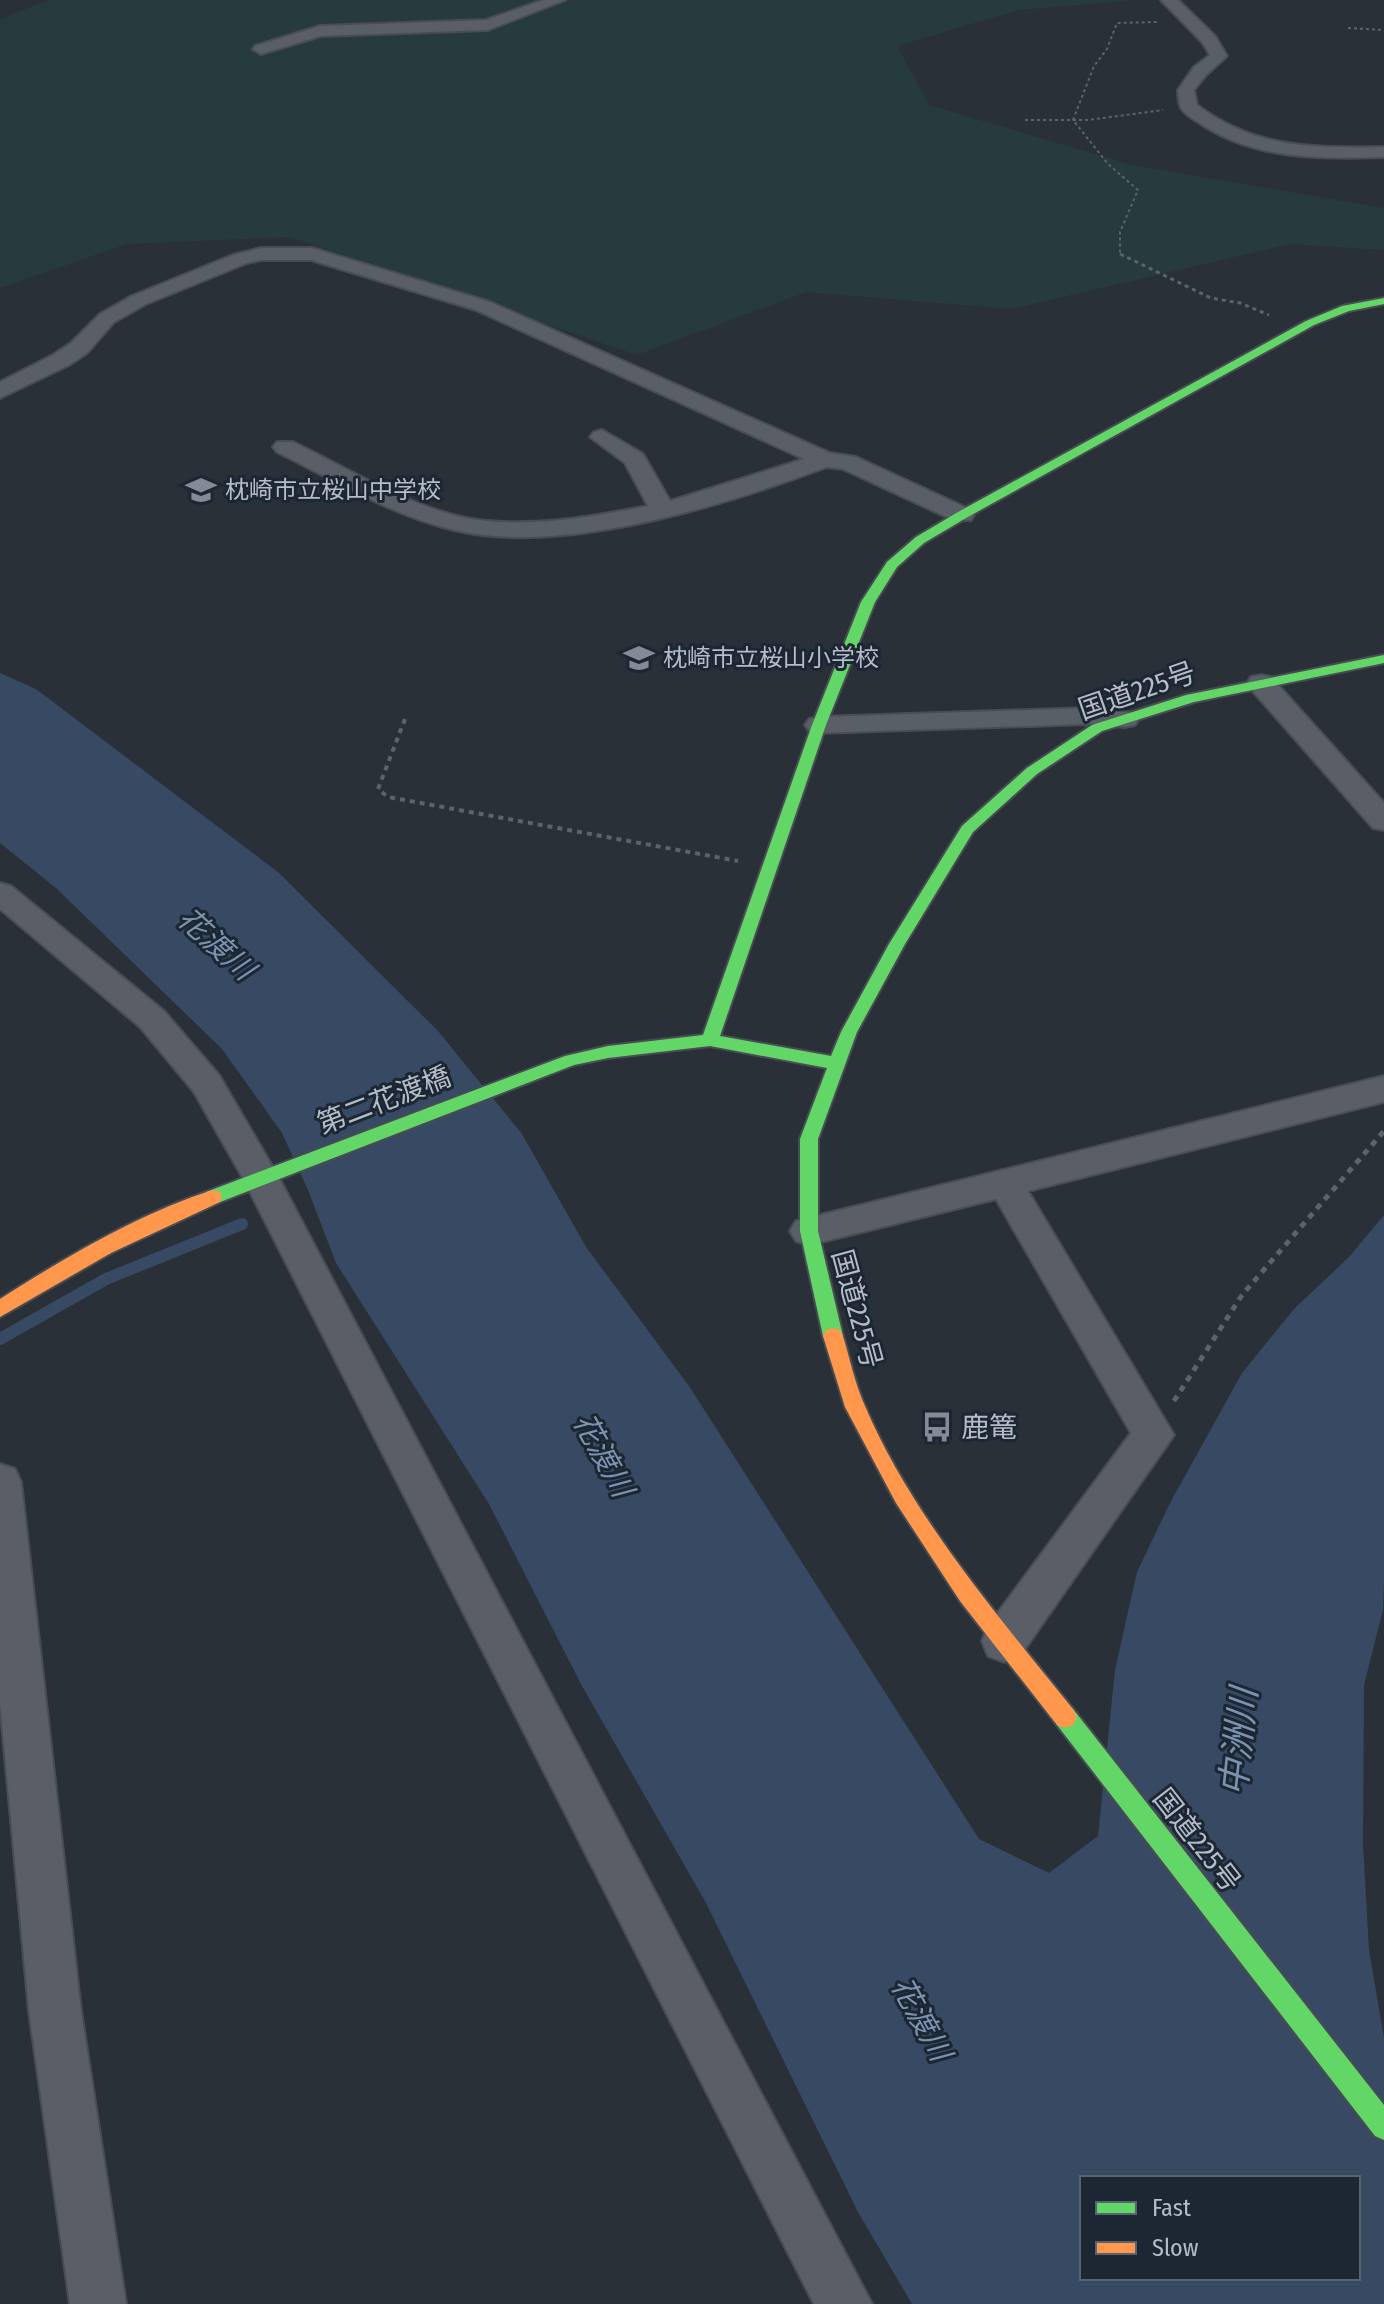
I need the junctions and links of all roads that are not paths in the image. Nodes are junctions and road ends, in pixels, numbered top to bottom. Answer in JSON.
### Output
{"nodes":[{"id":1,"x":557,"y":0,"type":"edge"},
{"id":2,"x":1169,"y":0,"type":"edge"},
{"id":3,"x":261,"y":49,"type":"dead end"},
{"id":4,"x":1384,"y":152,"type":"edge"},
{"id":5,"x":1384,"y":301,"type":"edge"},
{"id":6,"x":0,"y":391,"type":"edge"},
{"id":7,"x":602,"y":437,"type":"dead end"},
{"id":8,"x":285,"y":447,"type":"dead end"},
{"id":9,"x":825,"y":460,"type":"junction"},
{"id":10,"x":663,"y":511,"type":"junction"},
{"id":11,"x":962,"y":515,"type":"junction"},
{"id":12,"x":1384,"y":659,"type":"edge"},
{"id":13,"x":1261,"y":683,"type":"junction"},
{"id":14,"x":1125,"y":719,"type":"junction"},
{"id":15,"x":819,"y":725,"type":"junction"},
{"id":16,"x":1384,"y":821,"type":"edge"},
{"id":17,"x":0,"y":893,"type":"edge"},
{"id":18,"x":710,"y":1040,"type":"junction"},
{"id":19,"x":835,"y":1063,"type":"junction"},
{"id":20,"x":1384,"y":1089,"type":"edge"},
{"id":21,"x":266,"y":1176,"type":"junction"},
{"id":22,"x":1005,"y":1183,"type":"junction"},
{"id":23,"x":809,"y":1231,"type":"junction"},
{"id":24,"x":0,"y":1309,"type":"edge"},
{"id":25,"x":0,"y":1482,"type":"edge"},
{"id":26,"x":1004,"y":1641,"type":"junction"},
{"id":27,"x":1384,"y":2127,"type":"edge"},
{"id":28,"x":98,"y":2304,"type":"edge"},
{"id":29,"x":844,"y":2304,"type":"edge"}],
"edges":[{"from":1,"to":3,"type":"street"},
{"from":2,"to":4,"type":"street"},
{"from":5,"to":11,"type":"main road"},
{"from":6,"to":9,"type":"street"},
{"from":7,"to":10,"type":"street"},
{"from":8,"to":10,"type":"street"},
{"from":9,"to":10,"type":"street"},
{"from":9,"to":11,"type":"street"},
{"from":11,"to":15,"type":"main road"},
{"from":12,"to":13,"type":"main road","name":"国道225号"},
{"from":13,"to":14,"type":"main road","name":"国道225号"},
{"from":13,"to":16,"type":"street"},
{"from":14,"to":15,"type":"street"},
{"from":14,"to":19,"type":"main road","name":"国道225号"},
{"from":15,"to":18,"type":"main road"},
{"from":17,"to":21,"type":"street"},
{"from":18,"to":19,"type":"main road","name":"第二花渡橋"},
{"from":18,"to":21,"type":"main road","name":"第二花渡橋"},
{"from":19,"to":23,"type":"main road","name":"国道225号"},
{"from":20,"to":22,"type":"street"},
{"from":21,"to":24,"type":"main road","name":"第二花渡橋"},
{"from":21,"to":29,"type":"street"},
{"from":22,"to":23,"type":"street"},
{"from":22,"to":26,"type":"street"},
{"from":23,"to":26,"type":"main road","name":"国道225号"},
{"from":25,"to":28,"type":"street"},
{"from":26,"to":27,"type":"main road","name":"国道225号"}]}
